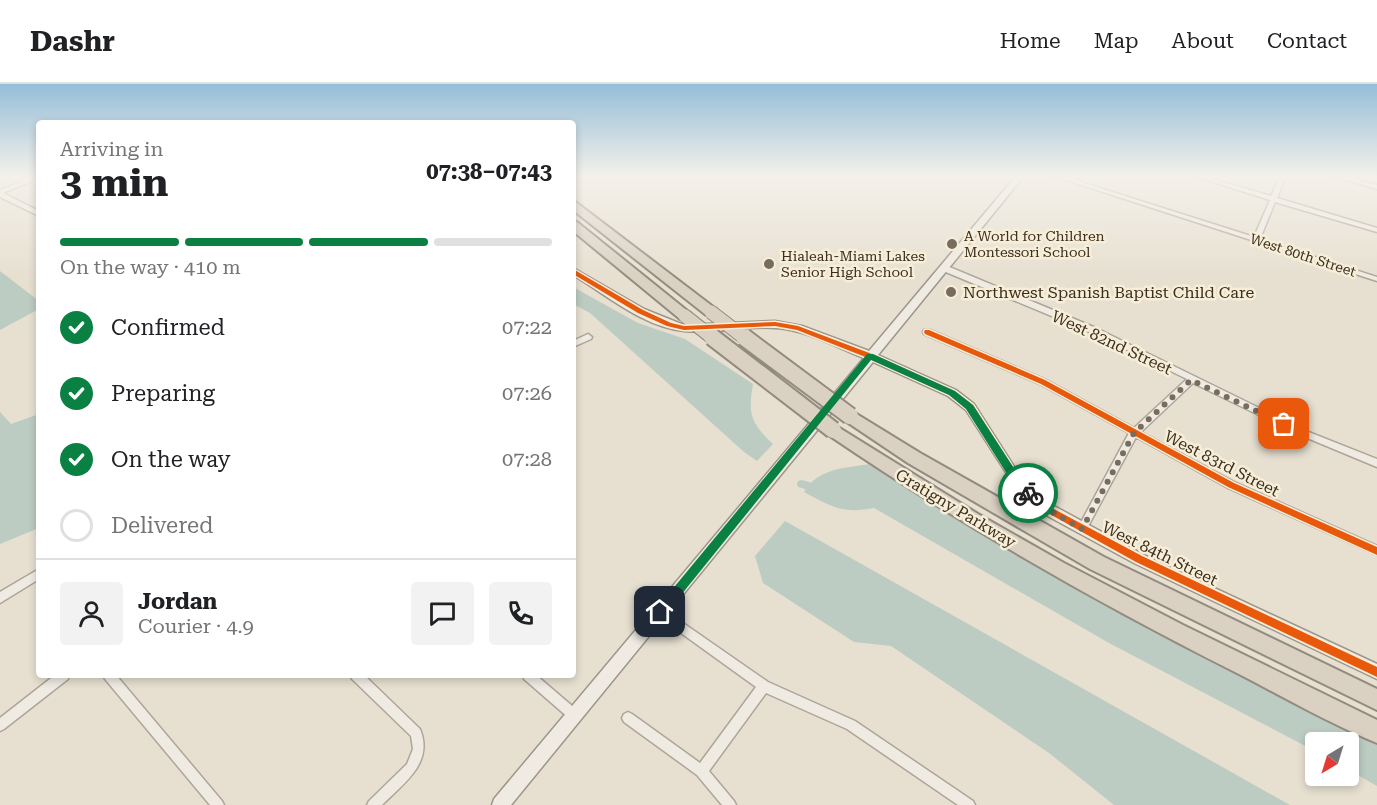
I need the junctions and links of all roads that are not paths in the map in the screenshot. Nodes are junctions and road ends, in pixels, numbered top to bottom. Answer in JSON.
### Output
{"nodes":[{"id":1,"x":580,"y":210,"type":"edge"},
{"id":2,"x":992,"y":210,"type":"edge"},
{"id":3,"x":1162,"y":210,"type":"edge"},
{"id":4,"x":1269,"y":210,"type":"edge"},
{"id":5,"x":1309,"y":210,"type":"edge"},
{"id":6,"x":576,"y":227,"type":"edge"},
{"id":7,"x":1377,"y":230,"type":"edge"},
{"id":8,"x":1256,"y":240,"type":"junction"},
{"id":9,"x":944,"y":268,"type":"junction"},
{"id":10,"x":576,"y":273,"type":"edge"},
{"id":11,"x":1377,"y":279,"type":"edge"},
{"id":12,"x":927,"y":332,"type":"dead end"},
{"id":13,"x":588,"y":337,"type":"dead end"},
{"id":14,"x":576,"y":343,"type":"edge"},
{"id":15,"x":870,"y":356,"type":"junction"},
{"id":16,"x":1191,"y":380,"type":"junction"},
{"id":17,"x":1134,"y":433,"type":"junction"},
{"id":18,"x":1377,"y":463,"type":"edge"},
{"id":19,"x":1082,"y":529,"type":"junction"},
{"id":20,"x":1377,"y":551,"type":"edge"},
{"id":21,"x":36,"y":575,"type":"edge"},
{"id":22,"x":0,"y":598,"type":"edge"},
{"id":23,"x":660,"y":612,"type":"junction"},
{"id":24,"x":1377,"y":672,"type":"edge"},
{"id":25,"x":60,"y":678,"type":"edge"},
{"id":26,"x":112,"y":678,"type":"edge"},
{"id":27,"x":359,"y":678,"type":"edge"},
{"id":28,"x":531,"y":678,"type":"edge"},
{"id":29,"x":765,"y":686,"type":"junction"},
{"id":30,"x":1377,"y":700,"type":"edge"},
{"id":31,"x":574,"y":715,"type":"junction"},
{"id":32,"x":627,"y":718,"type":"dead end"},
{"id":33,"x":0,"y":725,"type":"edge"},
{"id":34,"x":1377,"y":732,"type":"edge"},
{"id":35,"x":700,"y":771,"type":"junction"},
{"id":36,"x":218,"y":805,"type":"edge"},
{"id":37,"x":373,"y":805,"type":"edge"},
{"id":38,"x":500,"y":805,"type":"edge"},
{"id":39,"x":730,"y":805,"type":"edge"},
{"id":40,"x":969,"y":805,"type":"edge"}],
"edges":[{"from":1,"to":30,"type":"highway","name":"Gratigny Parkway","bridge":true},
{"from":2,"to":9,"type":"main road"},
{"from":3,"to":8,"type":"street","name":"West 80th Street"},
{"from":4,"to":8,"type":"street"},
{"from":5,"to":7,"type":"street"},
{"from":6,"to":34,"type":"highway","name":"Gratigny Parkway","bridge":true},
{"from":8,"to":11,"type":"street","name":"West 80th Street"},
{"from":9,"to":15,"type":"main road"},
{"from":9,"to":16,"type":"street","name":"West 82nd Street"},
{"from":10,"to":15,"type":"main road","name":"West 84th Street"},
{"from":12,"to":17,"type":"street","name":"West 83rd Street"},
{"from":13,"to":14,"type":"street"},
{"from":15,"to":19,"type":"main road","name":"West 84th Street"},
{"from":15,"to":23,"type":"main road"},
{"from":16,"to":17,"type":"street"},
{"from":16,"to":18,"type":"street","name":"West 82nd Street"},
{"from":17,"to":19,"type":"street"},
{"from":17,"to":20,"type":"street","name":"West 83rd Street"},
{"from":19,"to":24,"type":"main road","name":"West 84th Street"},
{"from":21,"to":22,"type":"street"},
{"from":23,"to":29,"type":"street"},
{"from":23,"to":31,"type":"main road"},
{"from":25,"to":33,"type":"street"},
{"from":26,"to":36,"type":"street"},
{"from":27,"to":37,"type":"street"},
{"from":28,"to":31,"type":"street"},
{"from":29,"to":35,"type":"street"},
{"from":29,"to":40,"type":"street"},
{"from":31,"to":38,"type":"main road"},
{"from":32,"to":35,"type":"street"},
{"from":35,"to":39,"type":"street"}]}
